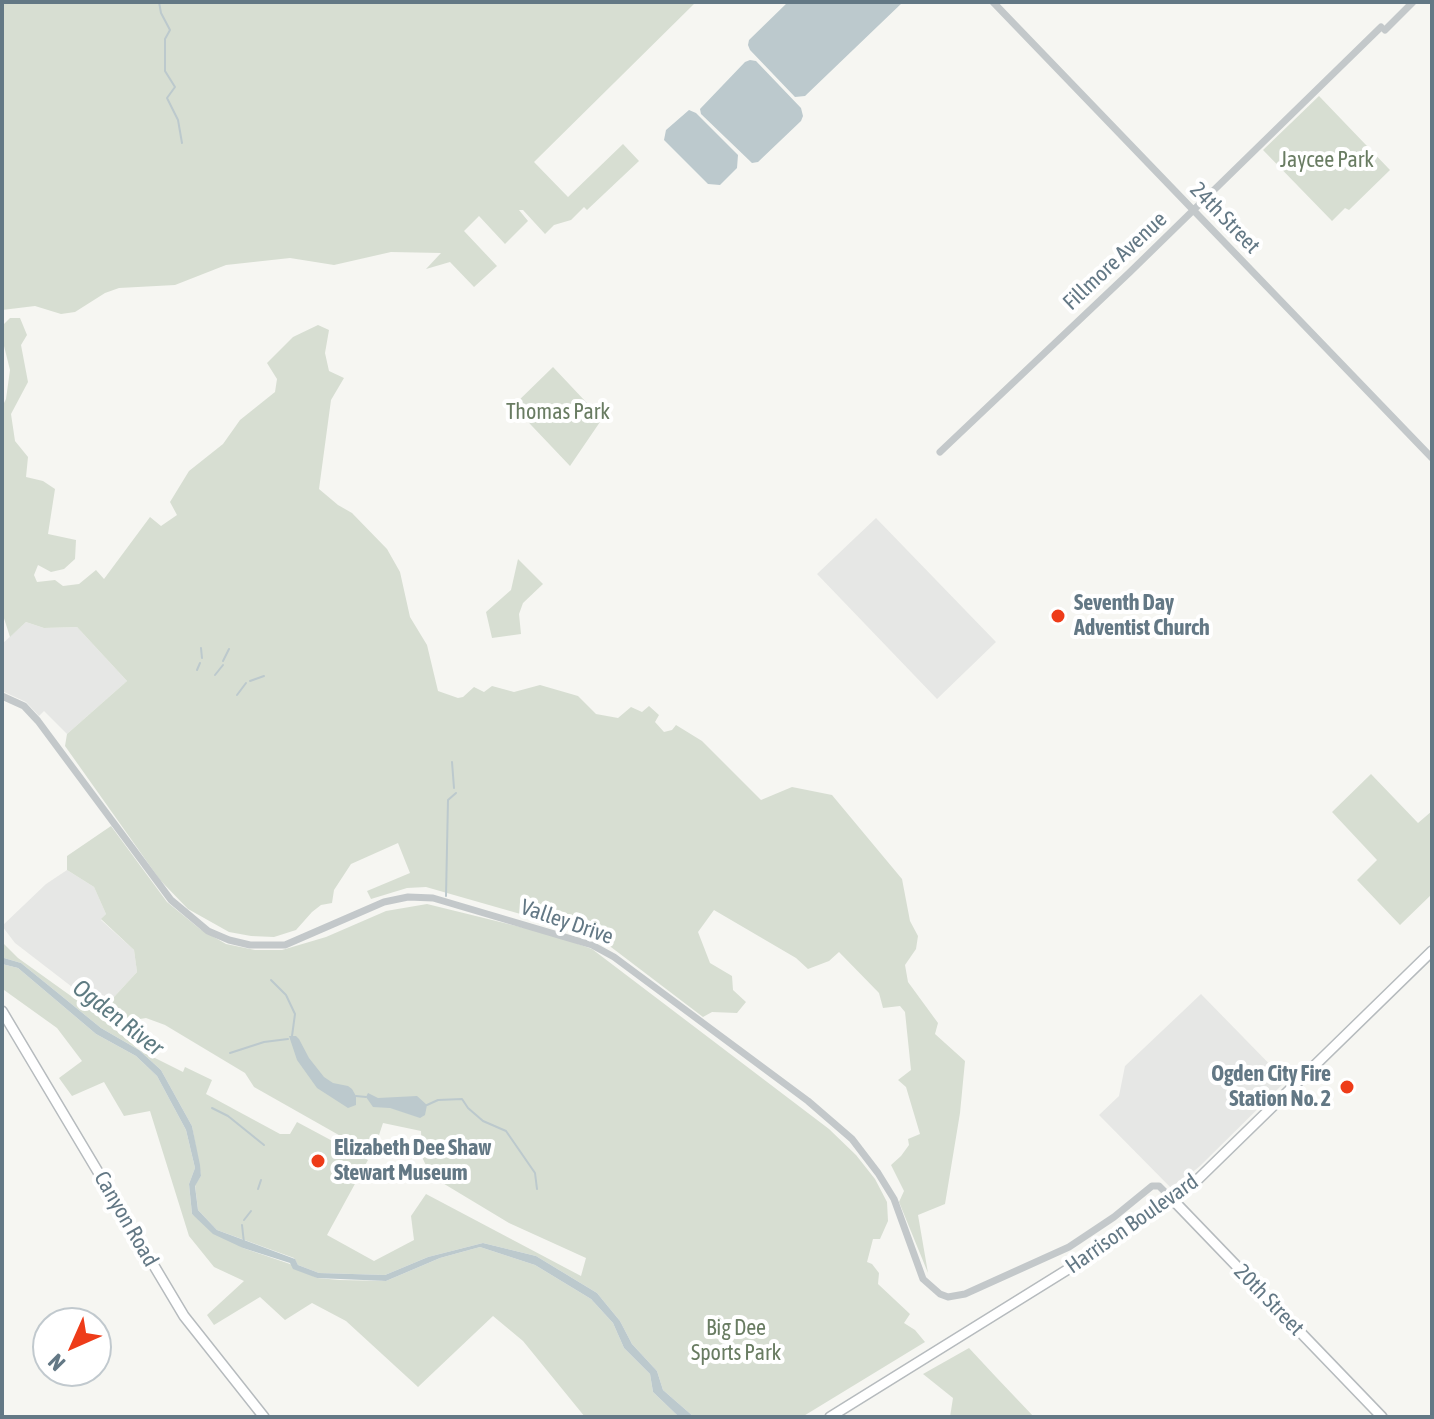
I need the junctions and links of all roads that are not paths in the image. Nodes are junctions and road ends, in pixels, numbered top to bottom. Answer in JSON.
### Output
{"nodes":[{"id":1,"x":993,"y":2,"type":"edge"},
{"id":2,"x":1413,"y":2,"type":"edge"},
{"id":3,"x":1194,"y":211,"type":"junction"},
{"id":4,"x":940,"y":452,"type":"dead end"},
{"id":5,"x":1432,"y":458,"type":"edge"},
{"id":6,"x":2,"y":696,"type":"edge"},
{"id":7,"x":1430,"y":957,"type":"edge"},
{"id":8,"x":2,"y":1011,"type":"edge"},
{"id":9,"x":1155,"y":1185,"type":"joint"},
{"id":10,"x":1173,"y":1200,"type":"junction"},
{"id":11,"x":264,"y":1417,"type":"edge"},
{"id":12,"x":830,"y":1417,"type":"edge"},
{"id":13,"x":1382,"y":1417,"type":"edge"}],
"edges":[{"from":1,"to":3,"type":"street","name":"24th Street"},
{"from":2,"to":3,"type":"street","name":"Fillmore Avenue"},
{"from":3,"to":4,"type":"street","name":"Fillmore Avenue"},
{"from":3,"to":5,"type":"street","name":"24th Street"},
{"from":6,"to":9,"type":"street","name":"Valley Drive"},
{"from":7,"to":10,"type":"main road","name":"Harrison Boulevard"},
{"from":8,"to":11,"type":"main road","name":"Canyon Road"},
{"from":9,"to":10,"type":"street","name":"20th Street"},
{"from":10,"to":12,"type":"main road","name":"Harrison Boulevard"},
{"from":10,"to":13,"type":"main road","name":"20th Street"}]}
